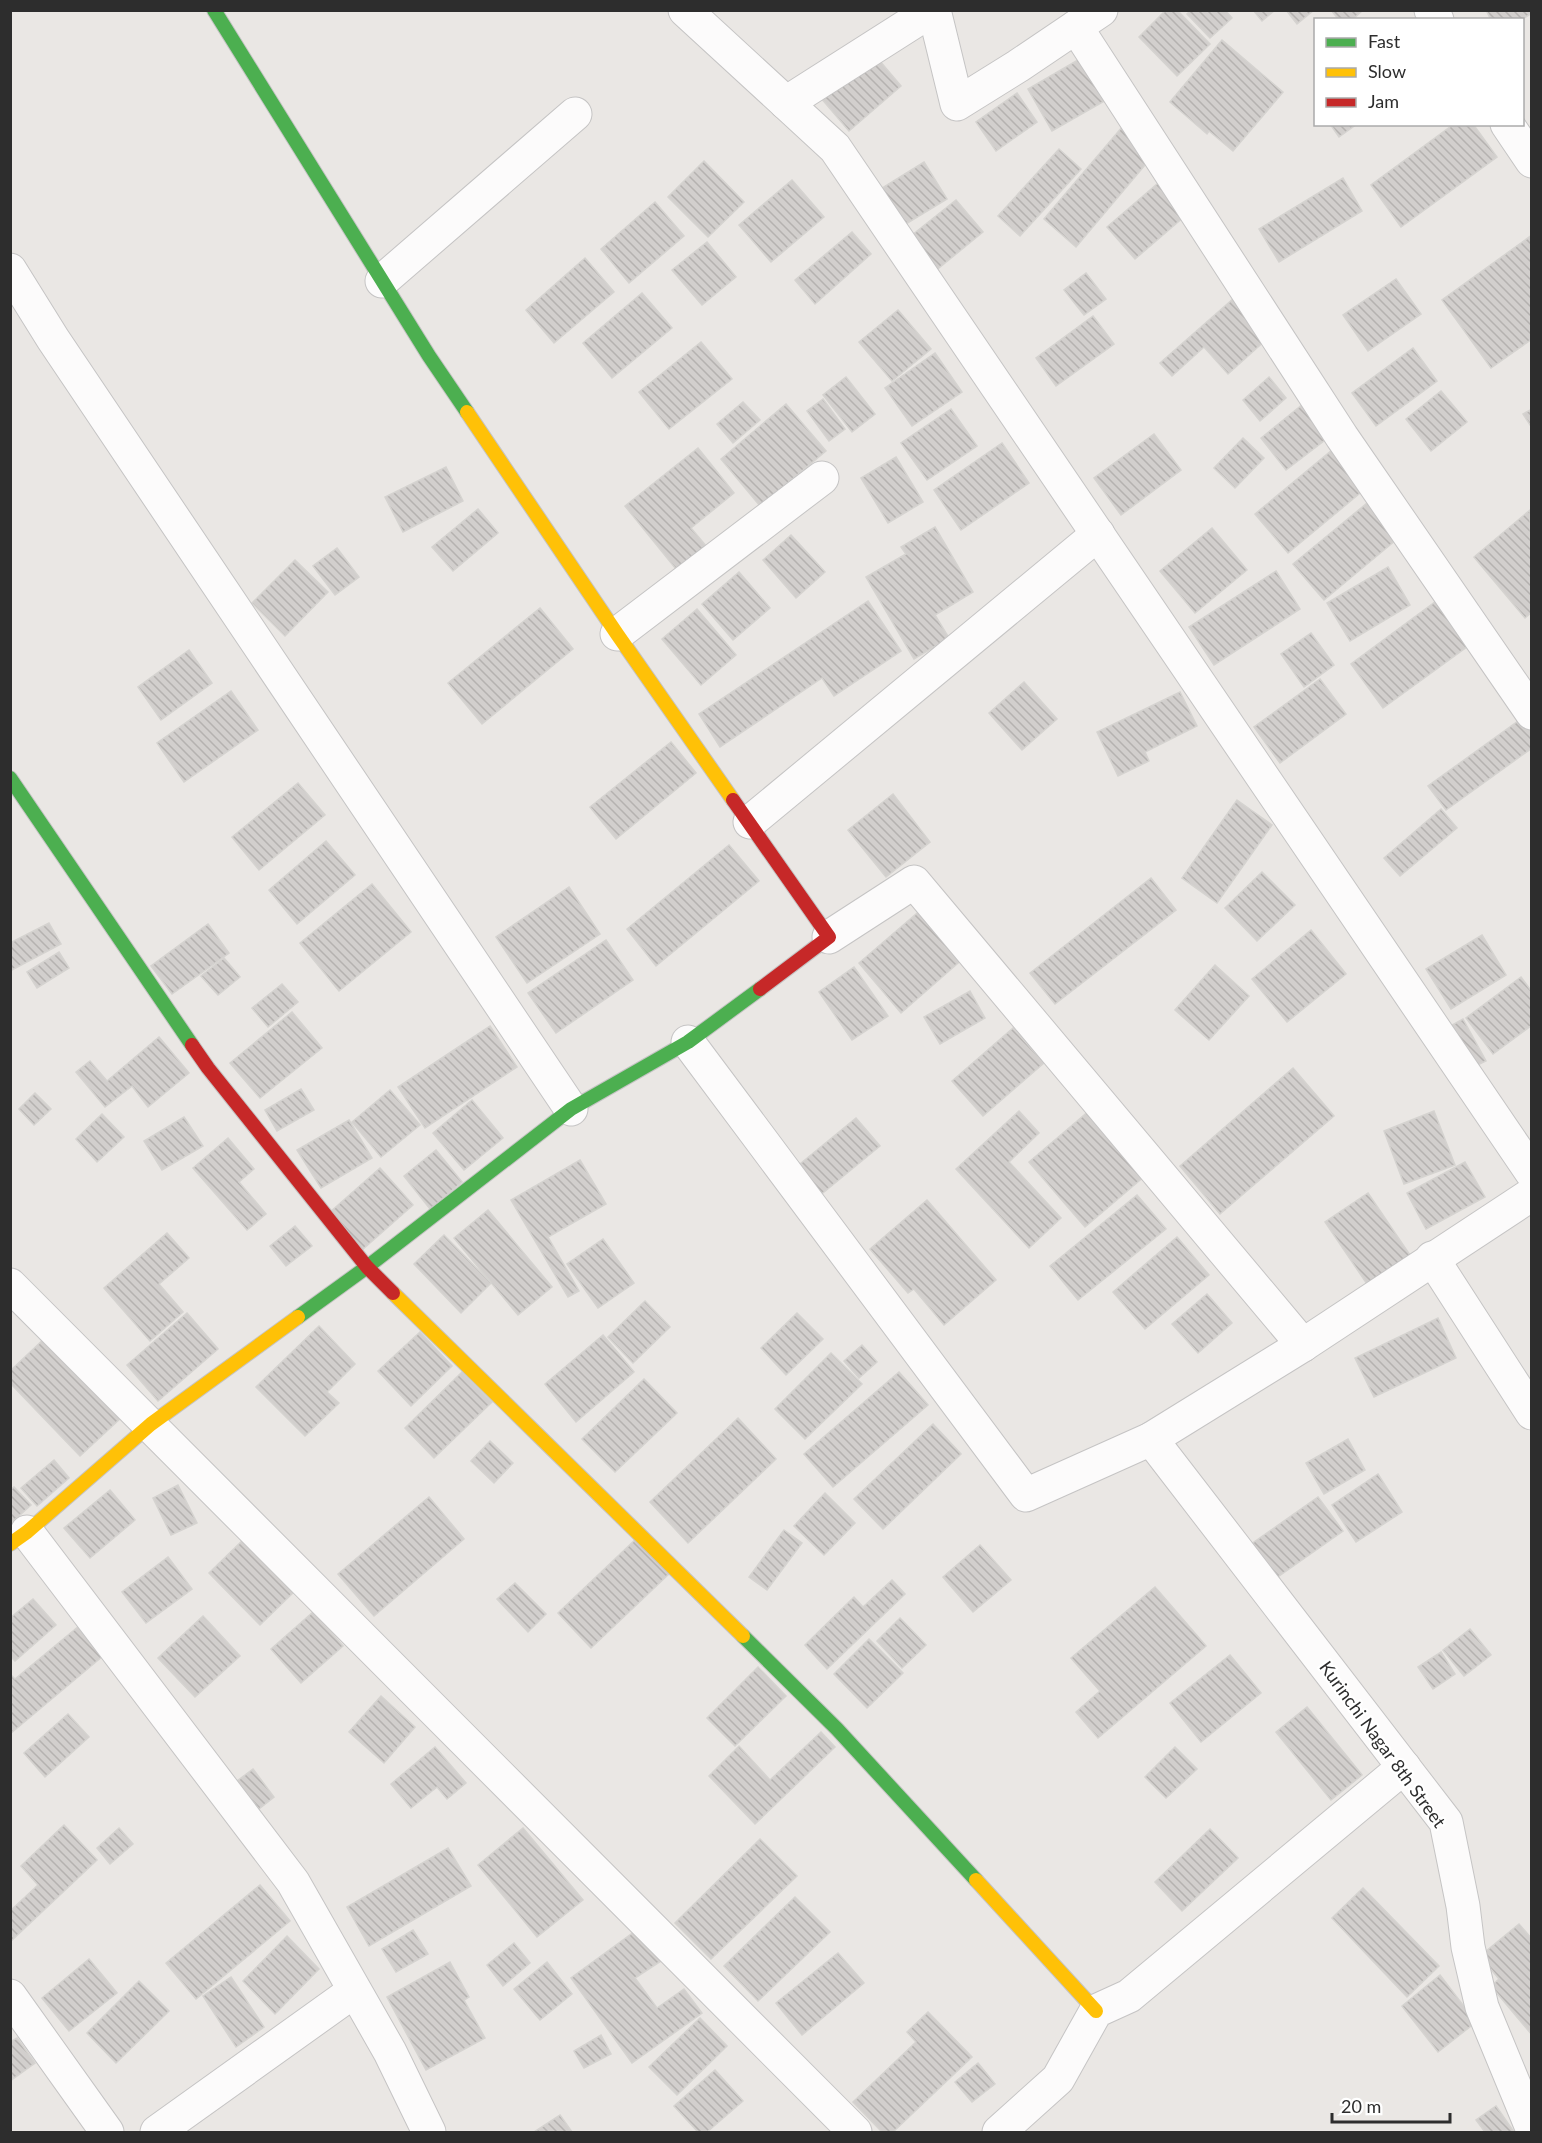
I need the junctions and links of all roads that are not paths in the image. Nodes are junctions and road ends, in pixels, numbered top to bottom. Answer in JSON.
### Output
{"nodes":[{"id":1,"x":214,"y":10,"type":"edge"},
{"id":2,"x":685,"y":10,"type":"edge"},
{"id":3,"x":933,"y":10,"type":"edge"},
{"id":4,"x":1089,"y":19,"type":"edge"},
{"id":5,"x":786,"y":103,"type":"junction"},
{"id":6,"x":575,"y":114,"type":"dead end"},
{"id":7,"x":1508,"y":126,"type":"edge"},
{"id":8,"x":1532,"y":162,"type":"edge"},
{"id":9,"x":10,"y":270,"type":"edge"},
{"id":10,"x":382,"y":281,"type":"junction"},
{"id":11,"x":822,"y":478,"type":"dead end"},
{"id":12,"x":1098,"y":534,"type":"junction"},
{"id":13,"x":618,"y":634,"type":"junction"},
{"id":14,"x":1532,"y":713,"type":"edge"},
{"id":15,"x":10,"y":778,"type":"edge"},
{"id":16,"x":750,"y":822,"type":"junction"},
{"id":17,"x":829,"y":937,"type":"junction"},
{"id":18,"x":688,"y":1042,"type":"junction"},
{"id":19,"x":571,"y":1109,"type":"junction"},
{"id":20,"x":1532,"y":1173,"type":"edge"},
{"id":21,"x":1532,"y":1194,"type":"edge"},
{"id":22,"x":1432,"y":1258,"type":"junction"},
{"id":23,"x":367,"y":1268,"type":"junction"},
{"id":24,"x":10,"y":1285,"type":"edge"},
{"id":25,"x":1303,"y":1345,"type":"junction"},
{"id":26,"x":1532,"y":1413,"type":"edge"},
{"id":27,"x":151,"y":1424,"type":"junction"},
{"id":28,"x":1151,"y":1438,"type":"junction"},
{"id":29,"x":19,"y":1538,"type":"edge"},
{"id":30,"x":1404,"y":1767,"type":"junction"},
{"id":31,"x":354,"y":1990,"type":"junction"},
{"id":32,"x":10,"y":1996,"type":"edge"},
{"id":33,"x":1096,"y":2011,"type":"junction"},
{"id":34,"x":1532,"y":2128,"type":"edge"},
{"id":35,"x":107,"y":2133,"type":"edge"},
{"id":36,"x":157,"y":2133,"type":"edge"},
{"id":37,"x":429,"y":2133,"type":"edge"},
{"id":38,"x":855,"y":2133,"type":"edge"},
{"id":39,"x":999,"y":2133,"type":"edge"}],
"edges":[{"from":1,"to":10,"type":"street"},
{"from":2,"to":5,"type":"street"},
{"from":3,"to":4,"type":"street"},
{"from":3,"to":5,"type":"street"},
{"from":4,"to":14,"type":"street"},
{"from":5,"to":12,"type":"street"},
{"from":6,"to":10,"type":"street"},
{"from":7,"to":8,"type":"street"},
{"from":9,"to":19,"type":"street"},
{"from":10,"to":13,"type":"street"},
{"from":11,"to":13,"type":"street"},
{"from":12,"to":16,"type":"street"},
{"from":12,"to":20,"type":"street"},
{"from":13,"to":16,"type":"street"},
{"from":15,"to":23,"type":"street"},
{"from":16,"to":17,"type":"street"},
{"from":17,"to":18,"type":"street"},
{"from":17,"to":25,"type":"street"},
{"from":18,"to":19,"type":"street"},
{"from":18,"to":28,"type":"street"},
{"from":19,"to":23,"type":"street"},
{"from":21,"to":22,"type":"street"},
{"from":22,"to":25,"type":"street"},
{"from":22,"to":26,"type":"street"},
{"from":23,"to":27,"type":"street"},
{"from":23,"to":33,"type":"street"},
{"from":24,"to":27,"type":"street"},
{"from":25,"to":28,"type":"street"},
{"from":27,"to":29,"type":"street"},
{"from":27,"to":38,"type":"street"},
{"from":28,"to":30,"type":"street","name":"Kurinchi Nagar 8th Street"},
{"from":29,"to":31,"type":"street"},
{"from":30,"to":33,"type":"street"},
{"from":30,"to":34,"type":"street","name":"Kurinchi Nagar 8th Street"},
{"from":31,"to":36,"type":"street"},
{"from":31,"to":37,"type":"street"},
{"from":32,"to":35,"type":"street"},
{"from":33,"to":39,"type":"street"}]}
